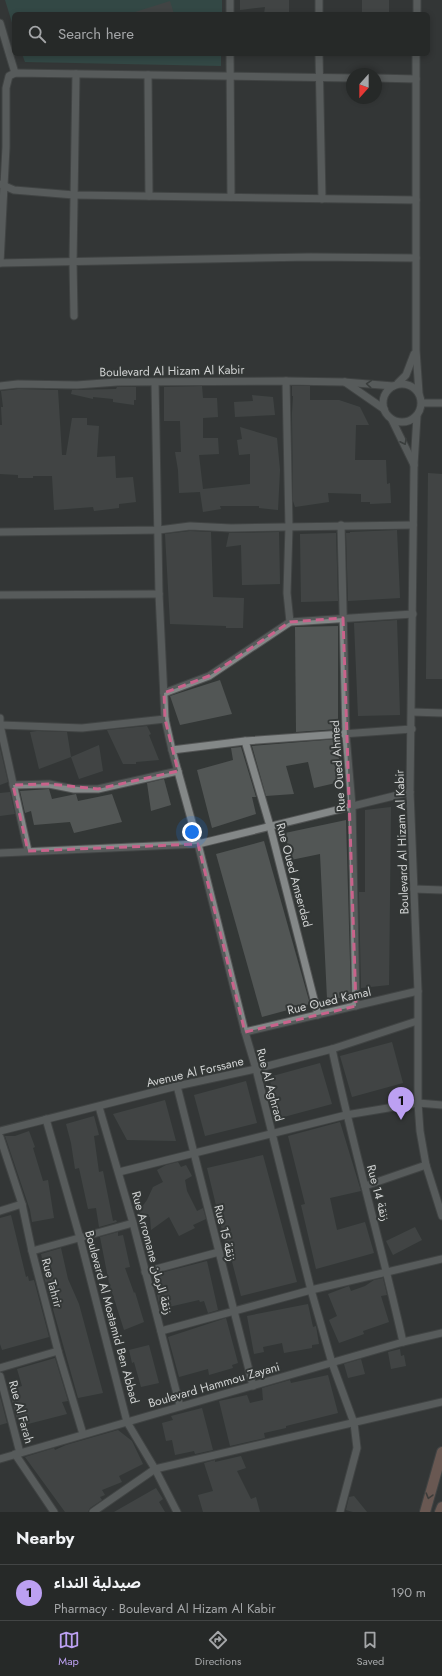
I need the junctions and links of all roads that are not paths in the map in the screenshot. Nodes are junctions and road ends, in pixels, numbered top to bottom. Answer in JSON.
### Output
{"nodes":[{"id":1,"x":230,"y":0,"type":"edge"},
{"id":2,"x":319,"y":0,"type":"edge"},
{"id":3,"x":417,"y":0,"type":"edge"},
{"id":4,"x":230,"y":12,"type":"edge"},
{"id":5,"x":319,"y":12,"type":"edge"},
{"id":6,"x":416,"y":12,"type":"edge"},
{"id":7,"x":0,"y":23,"type":"edge"},
{"id":8,"x":230,"y":56,"type":"edge"},
{"id":9,"x":319,"y":56,"type":"edge"},
{"id":10,"x":416,"y":56,"type":"edge"},
{"id":11,"x":14,"y":73,"type":"junction"},
{"id":12,"x":76,"y":74,"type":"junction"},
{"id":13,"x":148,"y":75,"type":"junction"},
{"id":14,"x":230,"y":76,"type":"junction"},
{"id":15,"x":320,"y":78,"type":"junction"},
{"id":16,"x":346,"y":78,"type":"edge"},
{"id":17,"x":382,"y":78,"type":"edge"},
{"id":18,"x":416,"y":79,"type":"junction"},
{"id":19,"x":2,"y":185,"type":"edge"},
{"id":20,"x":74,"y":195,"type":"junction"},
{"id":21,"x":149,"y":196,"type":"junction"},
{"id":22,"x":231,"y":197,"type":"junction"},
{"id":23,"x":322,"y":199,"type":"junction"},
{"id":24,"x":416,"y":200,"type":"junction"},
{"id":25,"x":416,"y":258,"type":"junction"},
{"id":26,"x":72,"y":262,"type":"junction"},
{"id":27,"x":0,"y":263,"type":"edge"},
{"id":28,"x":74,"y":316,"type":"dead end"},
{"id":29,"x":416,"y":350,"type":"junction"},
{"id":30,"x":286,"y":381,"type":"junction"},
{"id":31,"x":155,"y":382,"type":"junction"},
{"id":32,"x":344,"y":382,"type":"junction"},
{"id":33,"x":395,"y":385,"type":"junction"},
{"id":34,"x":0,"y":386,"type":"edge"},
{"id":35,"x":419,"y":392,"type":"junction"},
{"id":36,"x":422,"y":403,"type":"junction"},
{"id":37,"x":442,"y":403,"type":"edge"},
{"id":38,"x":384,"y":410,"type":"junction"},
{"id":39,"x":417,"y":416,"type":"junction"},
{"id":40,"x":392,"y":420,"type":"junction"},
{"id":41,"x":414,"y":465,"type":"junction"},
{"id":42,"x":341,"y":525,"type":"junction"},
{"id":43,"x":413,"y":525,"type":"junction"},
{"id":44,"x":289,"y":527,"type":"junction"},
{"id":45,"x":159,"y":530,"type":"junction"},
{"id":46,"x":0,"y":532,"type":"edge"},
{"id":47,"x":159,"y":594,"type":"junction"},
{"id":48,"x":0,"y":595,"type":"edge"},
{"id":49,"x":413,"y":614,"type":"junction"},
{"id":50,"x":343,"y":618,"type":"junction"},
{"id":51,"x":290,"y":622,"type":"junction"},
{"id":52,"x":164,"y":694,"type":"junction"},
{"id":53,"x":412,"y":712,"type":"junction"},
{"id":54,"x":442,"y":713,"type":"edge"},
{"id":55,"x":0,"y":718,"type":"edge"},
{"id":56,"x":165,"y":718,"type":"junction"},
{"id":57,"x":0,"y":725,"type":"edge"},
{"id":58,"x":412,"y":729,"type":"junction"},
{"id":59,"x":346,"y":735,"type":"junction"},
{"id":60,"x":245,"y":741,"type":"junction"},
{"id":61,"x":172,"y":750,"type":"junction"},
{"id":62,"x":178,"y":772,"type":"junction"},
{"id":63,"x":13,"y":784,"type":"junction"},
{"id":64,"x":410,"y":792,"type":"junction"},
{"id":65,"x":352,"y":806,"type":"junction"},
{"id":66,"x":270,"y":826,"type":"junction"},
{"id":67,"x":198,"y":844,"type":"junction"},
{"id":68,"x":28,"y":851,"type":"junction"},
{"id":69,"x":0,"y":853,"type":"edge"},
{"id":70,"x":414,"y":889,"type":"junction"},
{"id":71,"x":442,"y":890,"type":"edge"},
{"id":72,"x":418,"y":991,"type":"junction"},
{"id":73,"x":356,"y":1006,"type":"junction"},
{"id":74,"x":318,"y":1015,"type":"junction"},
{"id":75,"x":417,"y":1021,"type":"junction"},
{"id":76,"x":245,"y":1032,"type":"junction"},
{"id":77,"x":332,"y":1049,"type":"junction"},
{"id":78,"x":256,"y":1069,"type":"junction"},
{"id":79,"x":177,"y":1086,"type":"junction"},
{"id":80,"x":418,"y":1103,"type":"junction"},
{"id":81,"x":442,"y":1104,"type":"edge"},
{"id":82,"x":99,"y":1107,"type":"junction"},
{"id":83,"x":346,"y":1115,"type":"junction"},
{"id":84,"x":46,"y":1119,"type":"junction"},
{"id":85,"x":0,"y":1131,"type":"edge"},
{"id":86,"x":272,"y":1133,"type":"junction"},
{"id":87,"x":0,"y":1137,"type":"edge"},
{"id":88,"x":193,"y":1153,"type":"junction"},
{"id":89,"x":426,"y":1165,"type":"junction"},
{"id":90,"x":119,"y":1172,"type":"junction"},
{"id":91,"x":365,"y":1186,"type":"junction"},
{"id":92,"x":22,"y":1204,"type":"junction"},
{"id":93,"x":0,"y":1211,"type":"edge"},
{"id":94,"x":442,"y":1216,"type":"edge"},
{"id":95,"x":132,"y":1223,"type":"junction"},
{"id":96,"x":80,"y":1238,"type":"junction"},
{"id":97,"x":32,"y":1251,"type":"junction"},
{"id":98,"x":219,"y":1252,"type":"junction"},
{"id":99,"x":442,"y":1259,"type":"edge"},
{"id":100,"x":387,"y":1271,"type":"junction"},
{"id":101,"x":145,"y":1272,"type":"junction"},
{"id":102,"x":311,"y":1290,"type":"junction"},
{"id":103,"x":234,"y":1311,"type":"junction"},
{"id":104,"x":161,"y":1331,"type":"junction"},
{"id":105,"x":440,"y":1335,"type":"edge"},
{"id":106,"x":403,"y":1342,"type":"junction"},
{"id":107,"x":58,"y":1351,"type":"junction"},
{"id":108,"x":332,"y":1363,"type":"junction"},
{"id":109,"x":0,"y":1368,"type":"edge"},
{"id":110,"x":0,"y":1376,"type":"edge"},
{"id":111,"x":253,"y":1386,"type":"junction"},
{"id":112,"x":442,"y":1402,"type":"edge"},
{"id":113,"x":180,"y":1406,"type":"junction"},
{"id":114,"x":127,"y":1422,"type":"junction"},
{"id":115,"x":354,"y":1423,"type":"junction"},
{"id":116,"x":83,"y":1434,"type":"junction"},
{"id":117,"x":442,"y":1452,"type":"edge"},
{"id":118,"x":18,"y":1453,"type":"junction"},
{"id":119,"x":0,"y":1458,"type":"edge"},
{"id":120,"x":155,"y":1469,"type":"junction"},
{"id":121,"x":442,"y":1507,"type":"edge"},
{"id":122,"x":54,"y":1512,"type":"edge"},
{"id":123,"x":93,"y":1512,"type":"edge"},
{"id":124,"x":178,"y":1512,"type":"edge"},
{"id":125,"x":340,"y":1512,"type":"edge"},
{"id":126,"x":425,"y":1512,"type":"edge"},
{"id":127,"x":440,"y":1512,"type":"edge"}],
"edges":[{"from":1,"to":4,"type":"street"},
{"from":2,"to":5,"type":"street"},
{"from":3,"to":6,"type":"street"},
{"from":7,"to":11,"type":"street"},
{"from":8,"to":14,"type":"street"},
{"from":9,"to":15,"type":"street"},
{"from":10,"to":18,"type":"street"},
{"from":11,"to":12,"type":"street"},
{"from":11,"to":19,"type":"street"},
{"from":12,"to":13,"type":"street"},
{"from":12,"to":20,"type":"street"},
{"from":13,"to":14,"type":"street"},
{"from":13,"to":21,"type":"street"},
{"from":14,"to":15,"type":"street"},
{"from":14,"to":22,"type":"street"},
{"from":15,"to":16,"type":"street"},
{"from":15,"to":23,"type":"street"},
{"from":17,"to":18,"type":"street"},
{"from":18,"to":24,"type":"street"},
{"from":19,"to":20,"type":"street"},
{"from":19,"to":27,"type":"street"},
{"from":20,"to":21,"type":"street"},
{"from":20,"to":26,"type":"street"},
{"from":21,"to":22,"type":"street"},
{"from":22,"to":23,"type":"street"},
{"from":23,"to":24,"type":"street"},
{"from":24,"to":25,"type":"street"},
{"from":25,"to":26,"type":"street"},
{"from":25,"to":29,"type":"street"},
{"from":26,"to":27,"type":"street"},
{"from":26,"to":28,"type":"street"},
{"from":29,"to":33,"type":"street"},
{"from":29,"to":35,"type":"street"},
{"from":30,"to":31,"type":"street","name":"Boulevard Al Hizam Al Kabir"},
{"from":30,"to":32,"type":"street","name":"Boulevard Al Hizam Al Kabir"},
{"from":30,"to":44,"type":"street"},
{"from":31,"to":34,"type":"street","name":"Boulevard Al Hizam Al Kabir"},
{"from":31,"to":45,"type":"street","name":"Rue Al Aghrad"},
{"from":33,"to":32,"type":"street","name":"Boulevard Al Hizam Al Kabir","one_way":true},
{"from":32,"to":38,"type":"street"},
{"from":33,"to":35,"type":"street"},
{"from":33,"to":38,"type":"street"},
{"from":35,"to":36,"type":"street"},
{"from":36,"to":37,"type":"street"},
{"from":36,"to":39,"type":"street"},
{"from":38,"to":40,"type":"street"},
{"from":39,"to":40,"type":"street"},
{"from":39,"to":41,"type":"street","name":"Boulevard Al Hizam Al Kabir"},
{"from":40,"to":41,"type":"street","name":"Boulevard Al Hizam Al Kabir","one_way":true},
{"from":41,"to":43,"type":"street","name":"Boulevard Al Hizam Al Kabir"},
{"from":42,"to":43,"type":"street"},
{"from":42,"to":44,"type":"street"},
{"from":42,"to":50,"type":"street","name":"Rue Oued Ahmed"},
{"from":43,"to":49,"type":"street","name":"Boulevard Al Hizam Al Kabir"},
{"from":44,"to":45,"type":"street"},
{"from":44,"to":51,"type":"street"},
{"from":45,"to":46,"type":"street"},
{"from":45,"to":47,"type":"street","name":"Rue Al Aghrad"},
{"from":47,"to":48,"type":"street"},
{"from":47,"to":52,"type":"street","name":"Rue Al Aghrad"},
{"from":49,"to":50,"type":"street"},
{"from":49,"to":53,"type":"street","name":"Boulevard Al Hizam Al Kabir"},
{"from":50,"to":51,"type":"street"},
{"from":50,"to":59,"type":"street","name":"Rue Oued Ahmed"},
{"from":51,"to":52,"type":"street"},
{"from":52,"to":56,"type":"street","name":"Rue Al Aghrad"},
{"from":53,"to":54,"type":"street"},
{"from":53,"to":58,"type":"street","name":"Boulevard Al Hizam Al Kabir"},
{"from":55,"to":57,"type":"street"},
{"from":56,"to":57,"type":"street"},
{"from":56,"to":61,"type":"street","name":"Rue Al Aghrad"},
{"from":57,"to":63,"type":"street"},
{"from":58,"to":59,"type":"street"},
{"from":58,"to":64,"type":"street","name":"Boulevard Al Hizam Al Kabir"},
{"from":59,"to":60,"type":"street"},
{"from":59,"to":65,"type":"street","name":"Rue Oued Ahmed"},
{"from":60,"to":61,"type":"street"},
{"from":60,"to":66,"type":"street","name":"Rue Oued Amserdad"},
{"from":61,"to":62,"type":"street","name":"Rue Al Aghrad"},
{"from":62,"to":63,"type":"street"},
{"from":62,"to":67,"type":"street","name":"Rue Al Aghrad"},
{"from":63,"to":68,"type":"street"},
{"from":64,"to":65,"type":"street"},
{"from":64,"to":70,"type":"street","name":"Boulevard Al Hizam Al Kabir"},
{"from":65,"to":66,"type":"street"},
{"from":65,"to":73,"type":"street","name":"Rue Oued Ahmed"},
{"from":66,"to":67,"type":"street"},
{"from":66,"to":74,"type":"street","name":"Rue Oued Amserdad"},
{"from":67,"to":68,"type":"street"},
{"from":67,"to":76,"type":"street","name":"Rue Al Aghrad"},
{"from":68,"to":69,"type":"street"},
{"from":70,"to":71,"type":"street"},
{"from":70,"to":72,"type":"street","name":"Boulevard Al Hizam Al Kabir"},
{"from":72,"to":73,"type":"street","name":"Rue Oued Kamal"},
{"from":72,"to":75,"type":"street","name":"Boulevard Al Hizam Al Kabir"},
{"from":73,"to":74,"type":"street","name":"Rue Oued Kamal"},
{"from":74,"to":76,"type":"street","name":"Rue Oued Kamal"},
{"from":75,"to":77,"type":"street","name":"Avenue Al Forssane"},
{"from":75,"to":80,"type":"street","name":"Boulevard Al Hizam Al Kabir"},
{"from":76,"to":78,"type":"street","name":"Rue Al Aghrad"},
{"from":77,"to":78,"type":"street","name":"Avenue Al Forssane"},
{"from":77,"to":83,"type":"street","name":"Rue 14 زنقة"},
{"from":78,"to":79,"type":"street","name":"Avenue Al Forssane"},
{"from":78,"to":86,"type":"street","name":"Rue Al Aghrad"},
{"from":79,"to":82,"type":"street","name":"Avenue Al Forssane"},
{"from":79,"to":88,"type":"street","name":"Rue 15 زنقة"},
{"from":80,"to":81,"type":"street"},
{"from":80,"to":83,"type":"street"},
{"from":80,"to":89,"type":"street","name":"Boulevard Al Hizam Al Kabir"},
{"from":82,"to":84,"type":"street","name":"Avenue Al Forssane"},
{"from":82,"to":90,"type":"street","name":"Rue Arromane زنقة الرمان"},
{"from":83,"to":86,"type":"street"},
{"from":83,"to":91,"type":"street","name":"Rue 14 زنقة"},
{"from":84,"to":85,"type":"street","name":"Avenue Al Forssane"},
{"from":84,"to":96,"type":"street","name":"Boulevard Al Moatamid Ben Abbad"},
{"from":86,"to":88,"type":"street"},
{"from":86,"to":102,"type":"street","name":"Rue Al Aghrad"},
{"from":87,"to":92,"type":"street","name":"Rue Tahrir"},
{"from":88,"to":90,"type":"street"},
{"from":88,"to":98,"type":"street","name":"Rue 15 زنقة"},
{"from":89,"to":91,"type":"street"},
{"from":89,"to":94,"type":"street","name":"Boulevard Al Hizam Al Kabir"},
{"from":90,"to":95,"type":"street","name":"Rue Arromane زنقة الرمان"},
{"from":91,"to":100,"type":"street","name":"Rue 14 زنقة"},
{"from":92,"to":93,"type":"street"},
{"from":92,"to":97,"type":"street","name":"Rue Tahrir"},
{"from":95,"to":96,"type":"street"},
{"from":95,"to":101,"type":"street","name":"Rue Arromane زنقة الرمان"},
{"from":96,"to":97,"type":"street"},
{"from":96,"to":114,"type":"street","name":"Boulevard Al Moatamid Ben Abbad"},
{"from":97,"to":107,"type":"street","name":"Rue Tahrir"},
{"from":98,"to":101,"type":"street"},
{"from":98,"to":103,"type":"street","name":"Rue 15 زنقة"},
{"from":99,"to":100,"type":"street"},
{"from":100,"to":102,"type":"street"},
{"from":100,"to":106,"type":"street","name":"Rue 14 زنقة"},
{"from":101,"to":104,"type":"street","name":"Rue Arromane زنقة الرمان"},
{"from":102,"to":103,"type":"street"},
{"from":102,"to":108,"type":"street","name":"Rue Al Aghrad"},
{"from":103,"to":104,"type":"street"},
{"from":103,"to":111,"type":"street","name":"Rue 15 زنقة"},
{"from":104,"to":113,"type":"street","name":"Rue Arromane زنقة الرمان"},
{"from":105,"to":106,"type":"street","name":"Boulevard Hammou Zayani"},
{"from":106,"to":108,"type":"street","name":"Boulevard Hammou Zayani"},
{"from":107,"to":109,"type":"street"},
{"from":107,"to":116,"type":"street","name":"Rue Tahrir"},
{"from":108,"to":111,"type":"street","name":"Boulevard Hammou Zayani"},
{"from":108,"to":115,"type":"street","name":"Rue Al Aghrad"},
{"from":110,"to":118,"type":"street","name":"Rue Al Farah"},
{"from":111,"to":113,"type":"street","name":"Boulevard Hammou Zayani"},
{"from":112,"to":115,"type":"street"},
{"from":113,"to":114,"type":"street","name":"Boulevard Hammou Zayani"},
{"from":114,"to":116,"type":"street","name":"Boulevard Hammou Zayani"},
{"from":114,"to":120,"type":"street","name":"Boulevard Al Moatamid Ben Abbad"},
{"from":115,"to":120,"type":"street"},
{"from":115,"to":125,"type":"street","name":"Rue Al Aghrad"},
{"from":116,"to":118,"type":"street","name":"Boulevard Hammou Zayani"},
{"from":117,"to":126,"type":"main road","one_way":true},
{"from":118,"to":119,"type":"street","name":"Boulevard Hammou Zayani"},
{"from":118,"to":122,"type":"street","name":"Rue Al Farah"},
{"from":120,"to":123,"type":"street"},
{"from":120,"to":124,"type":"street","name":"Boulevard Al Moatamid Ben Abbad"},
{"from":121,"to":127,"type":"main road"}]}
